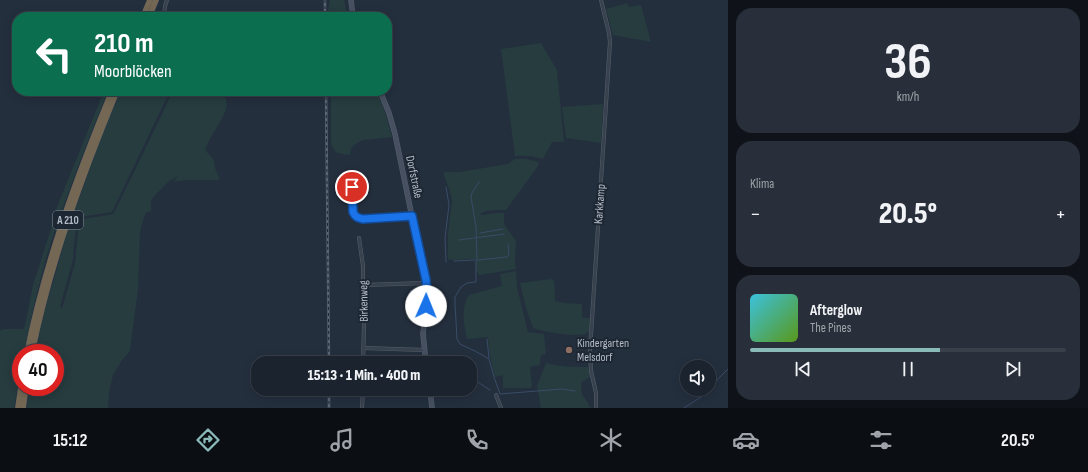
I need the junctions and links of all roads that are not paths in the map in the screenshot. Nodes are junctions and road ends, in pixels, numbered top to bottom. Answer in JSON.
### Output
{"nodes":[{"id":1,"x":150,"y":0,"type":"edge"},
{"id":2,"x":156,"y":0,"type":"edge"},
{"id":3,"x":167,"y":0,"type":"edge"},
{"id":4,"x":351,"y":0,"type":"edge"},
{"id":5,"x":601,"y":0,"type":"edge"},
{"id":6,"x":145,"y":12,"type":"edge"},
{"id":7,"x":150,"y":12,"type":"edge"},
{"id":8,"x":164,"y":12,"type":"edge"},
{"id":9,"x":353,"y":12,"type":"edge"},
{"id":10,"x":110,"y":96,"type":"edge"},
{"id":11,"x":115,"y":96,"type":"edge"},
{"id":12,"x":382,"y":96,"type":"edge"},
{"id":13,"x":352,"y":187,"type":"dead end"},
{"id":14,"x":412,"y":216,"type":"junction"},
{"id":15,"x":359,"y":238,"type":"dead end"},
{"id":16,"x":426,"y":283,"type":"junction"},
{"id":17,"x":365,"y":285,"type":"junction"},
{"id":18,"x":29,"y":344,"type":"edge"},
{"id":19,"x":34,"y":344,"type":"edge"},
{"id":20,"x":364,"y":348,"type":"junction"},
{"id":21,"x":424,"y":350,"type":"junction"},
{"id":22,"x":363,"y":356,"type":"edge"},
{"id":23,"x":425,"y":356,"type":"edge"},
{"id":24,"x":496,"y":395,"type":"dead end"},
{"id":25,"x":20,"y":396,"type":"edge"},
{"id":26,"x":25,"y":396,"type":"edge"},
{"id":27,"x":362,"y":396,"type":"edge"},
{"id":28,"x":431,"y":396,"type":"edge"},
{"id":29,"x":18,"y":408,"type":"edge"},
{"id":30,"x":23,"y":408,"type":"edge"},
{"id":31,"x":362,"y":408,"type":"edge"},
{"id":32,"x":432,"y":408,"type":"edge"},
{"id":33,"x":501,"y":408,"type":"edge"},
{"id":34,"x":596,"y":408,"type":"edge"}],
"edges":[{"from":1,"to":6,"type":"highway"},
{"from":2,"to":7,"type":"highway"},
{"from":3,"to":8,"type":"street"},
{"from":4,"to":9,"type":"street"},
{"from":5,"to":34,"type":"street","name":"Karkkamp"},
{"from":10,"to":18,"type":"highway","number":"A 210"},
{"from":11,"to":19,"type":"highway","number":"A 210"},
{"from":12,"to":14,"type":"street","name":"Dorfstraße"},
{"from":13,"to":14,"type":"street"},
{"from":14,"to":16,"type":"street","name":"Dorfstraße"},
{"from":15,"to":17,"type":"street","name":"Birkenweg"},
{"from":16,"to":17,"type":"street"},
{"from":16,"to":21,"type":"street","name":"Dorfstraße"},
{"from":17,"to":20,"type":"street","name":"Birkenweg"},
{"from":20,"to":21,"type":"street"},
{"from":20,"to":22,"type":"street","name":"Birkenweg"},
{"from":21,"to":23,"type":"street","name":"Dorfstraße"},
{"from":24,"to":33,"type":"street"},
{"from":25,"to":29,"type":"highway"},
{"from":26,"to":30,"type":"highway"},
{"from":27,"to":31,"type":"street"},
{"from":28,"to":32,"type":"street"}]}
